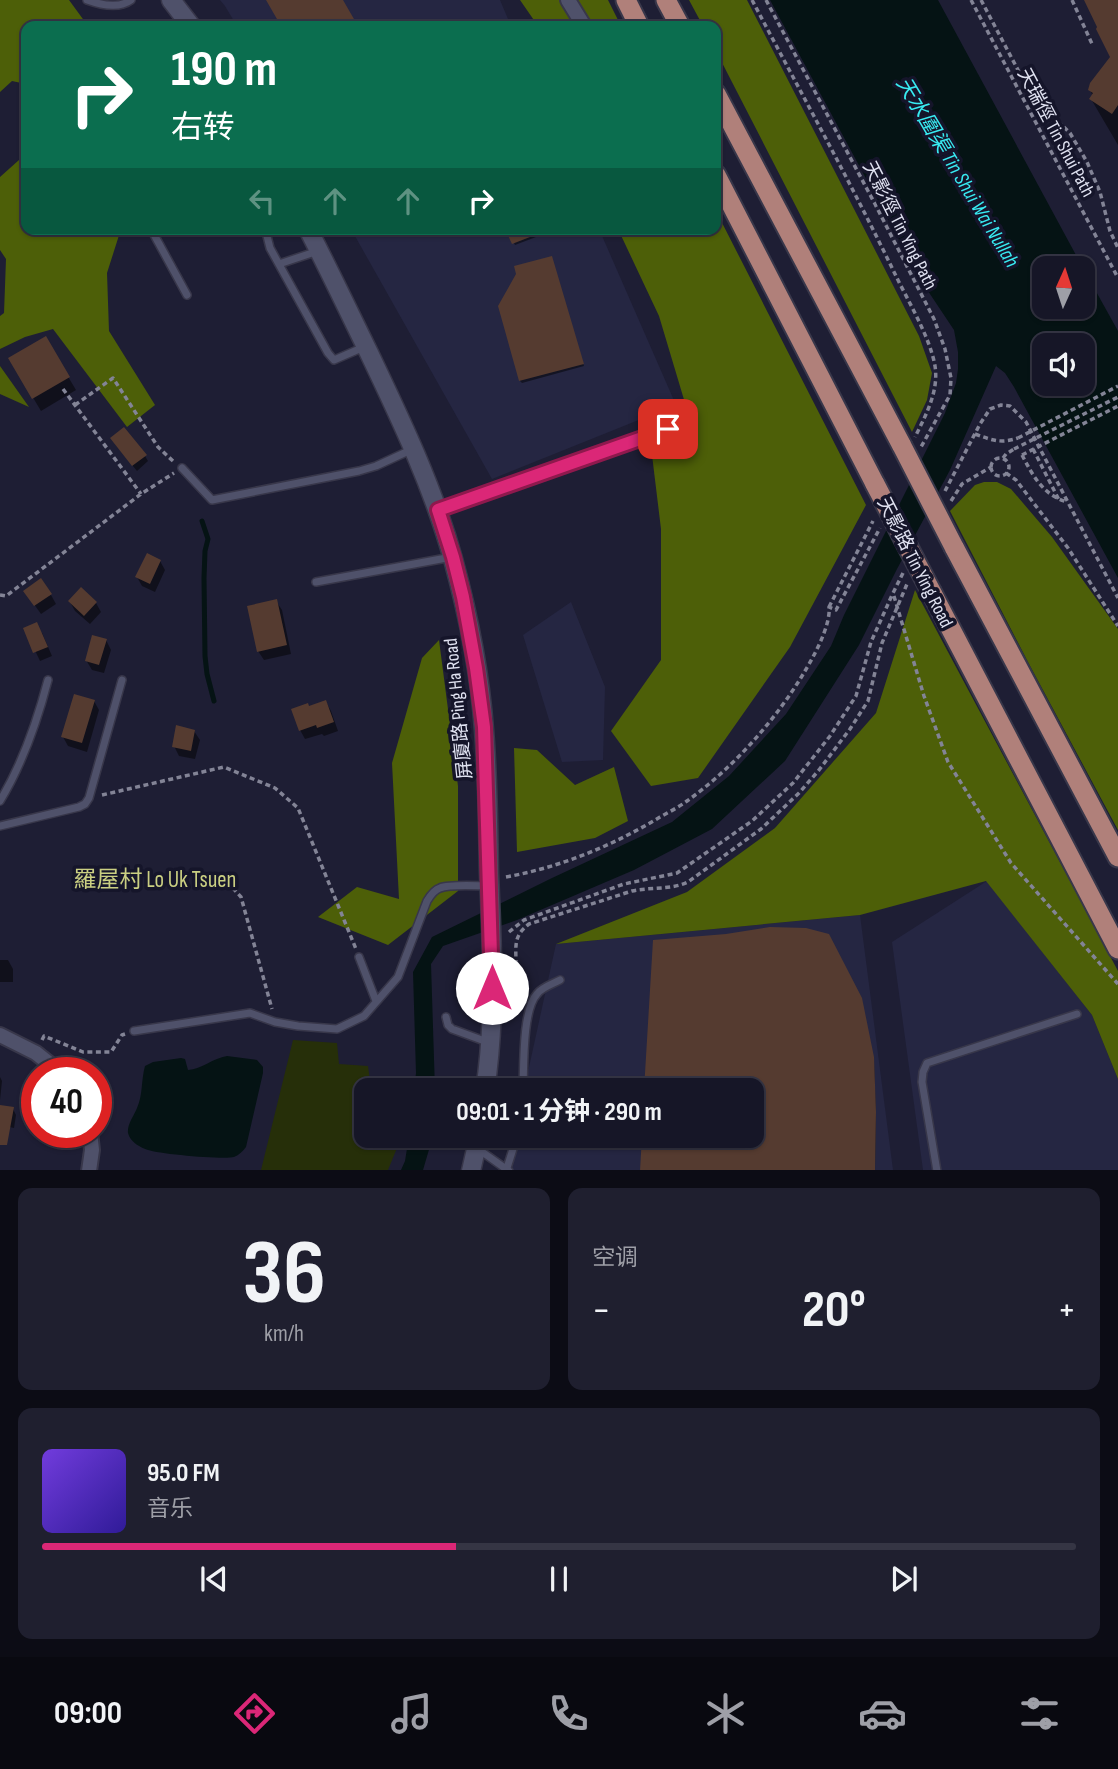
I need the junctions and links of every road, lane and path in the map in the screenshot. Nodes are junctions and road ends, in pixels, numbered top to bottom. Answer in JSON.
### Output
{"nodes":[{"id":1,"x":87,"y":0,"type":"edge"},
{"id":2,"x":131,"y":0,"type":"edge"},
{"id":3,"x":172,"y":0,"type":"edge"},
{"id":4,"x":568,"y":0,"type":"edge"},
{"id":5,"x":626,"y":0,"type":"edge"},
{"id":6,"x":666,"y":0,"type":"edge"},
{"id":7,"x":752,"y":0,"type":"edge"},
{"id":8,"x":766,"y":0,"type":"edge"},
{"id":9,"x":971,"y":0,"type":"edge"},
{"id":10,"x":981,"y":0,"type":"edge"},
{"id":11,"x":1072,"y":0,"type":"edge"},
{"id":12,"x":187,"y":21,"type":"edge"},
{"id":13,"x":581,"y":21,"type":"edge"},
{"id":14,"x":636,"y":21,"type":"edge"},
{"id":15,"x":677,"y":21,"type":"edge"},
{"id":16,"x":1093,"y":46,"type":"dead end"},
{"id":17,"x":721,"y":103,"type":"edge"},
{"id":18,"x":721,"y":185,"type":"edge"},
{"id":19,"x":154,"y":235,"type":"edge"},
{"id":20,"x":267,"y":235,"type":"edge"},
{"id":21,"x":311,"y":235,"type":"edge"},
{"id":22,"x":1118,"y":247,"type":"edge"},
{"id":23,"x":319,"y":251,"type":"junction"},
{"id":24,"x":279,"y":264,"type":"junction"},
{"id":25,"x":1118,"y":278,"type":"edge"},
{"id":26,"x":187,"y":295,"type":"dead end"},
{"id":27,"x":365,"y":346,"type":"junction"},
{"id":28,"x":1118,"y":387,"type":"edge"},
{"id":29,"x":62,"y":389,"type":"dead end"},
{"id":30,"x":1118,"y":397,"type":"edge"},
{"id":31,"x":75,"y":405,"type":"junction"},
{"id":32,"x":1118,"y":406,"type":"edge"},
{"id":33,"x":668,"y":429,"type":"dead end"},
{"id":34,"x":975,"y":434,"type":"junction"},
{"id":35,"x":912,"y":444,"type":"junction"},
{"id":36,"x":414,"y":449,"type":"junction"},
{"id":37,"x":1033,"y":449,"type":"junction"},
{"id":38,"x":1003,"y":458,"type":"junction"},
{"id":39,"x":182,"y":468,"type":"junction"},
{"id":40,"x":1006,"y":473,"type":"junction"},
{"id":41,"x":141,"y":494,"type":"junction"},
{"id":42,"x":941,"y":500,"type":"dead end"},
{"id":43,"x":1059,"y":500,"type":"junction"},
{"id":44,"x":1067,"y":502,"type":"junction"},
{"id":45,"x":438,"y":510,"type":"junction"},
{"id":46,"x":884,"y":519,"type":"dead end"},
{"id":47,"x":873,"y":521,"type":"dead end"},
{"id":48,"x":453,"y":557,"type":"junction"},
{"id":49,"x":911,"y":576,"type":"dead end"},
{"id":50,"x":316,"y":582,"type":"dead end"},
{"id":51,"x":893,"y":593,"type":"dead end"},
{"id":52,"x":0,"y":595,"type":"edge"},
{"id":53,"x":1118,"y":598,"type":"edge"},
{"id":54,"x":897,"y":605,"type":"junction"},
{"id":55,"x":829,"y":607,"type":"junction"},
{"id":56,"x":1118,"y":626,"type":"edge"},
{"id":57,"x":449,"y":664,"type":"dead end"},
{"id":58,"x":48,"y":680,"type":"dead end"},
{"id":59,"x":122,"y":680,"type":"dead end"},
{"id":60,"x":465,"y":734,"type":"dead end"},
{"id":61,"x":89,"y":798,"type":"junction"},
{"id":62,"x":0,"y":801,"type":"edge"},
{"id":63,"x":0,"y":826,"type":"edge"},
{"id":64,"x":1118,"y":857,"type":"edge"},
{"id":65,"x":506,"y":877,"type":"dead end"},
{"id":66,"x":219,"y":878,"type":"dead end"},
{"id":67,"x":490,"y":886,"type":"junction"},
{"id":68,"x":499,"y":932,"type":"junction"},
{"id":69,"x":1118,"y":949,"type":"edge"},
{"id":70,"x":359,"y":957,"type":"joint"},
{"id":71,"x":516,"y":965,"type":"dead end"},
{"id":72,"x":560,"y":980,"type":"dead end"},
{"id":73,"x":1118,"y":984,"type":"edge"},
{"id":74,"x":376,"y":1001,"type":"junction"},
{"id":75,"x":1077,"y":1014,"type":"dead end"},
{"id":76,"x":446,"y":1017,"type":"dead end"},
{"id":77,"x":275,"y":1021,"type":"junction"},
{"id":78,"x":134,"y":1031,"type":"joint"},
{"id":79,"x":0,"y":1035,"type":"edge"},
{"id":80,"x":490,"y":1043,"type":"junction"},
{"id":81,"x":36,"y":1052,"type":"junction"},
{"id":82,"x":42,"y":1057,"type":"edge"},
{"id":83,"x":486,"y":1078,"type":"edge"},
{"id":84,"x":523,"y":1078,"type":"edge"},
{"id":85,"x":92,"y":1148,"type":"edge"},
{"id":86,"x":476,"y":1148,"type":"edge"},
{"id":87,"x":484,"y":1148,"type":"edge"},
{"id":88,"x":514,"y":1148,"type":"edge"},
{"id":89,"x":508,"y":1169,"type":"edge"},
{"id":90,"x":89,"y":1170,"type":"edge"},
{"id":91,"x":471,"y":1170,"type":"edge"},
{"id":92,"x":937,"y":1170,"type":"edge"}],
"edges":[{"from":1,"to":2,"type":"lane"},
{"from":3,"to":12,"type":"street"},
{"from":4,"to":13,"type":"street"},
{"from":5,"to":14,"type":"main road"},
{"from":6,"to":15,"type":"main road"},
{"from":7,"to":35,"type":"path"},
{"from":8,"to":35,"type":"path","name":"天影徑 Tin Ying Path"},
{"from":9,"to":25,"type":"path","name":"天瑞徑 Tin Shui Path"},
{"from":10,"to":22,"type":"path"},
{"from":11,"to":16,"type":"path"},
{"from":17,"to":35,"type":"main road"},
{"from":18,"to":69,"type":"main road","name":"天影路 Tin Ying Road","bridge":true},
{"from":19,"to":26,"type":"lane"},
{"from":20,"to":24,"type":"lane"},
{"from":21,"to":23,"type":"street","name":"屏廈路 Ping Ha Road"},
{"from":23,"to":24,"type":"lane"},
{"from":23,"to":27,"type":"street","name":"屏廈路 Ping Ha Road"},
{"from":24,"to":27,"type":"lane"},
{"from":27,"to":36,"type":"street","name":"屏廈路 Ping Ha Road"},
{"from":28,"to":34,"type":"path","bridge":true},
{"from":29,"to":31,"type":"path"},
{"from":30,"to":38,"type":"path","bridge":true},
{"from":31,"to":39,"type":"path"},
{"from":31,"to":41,"type":"path"},
{"from":32,"to":37,"type":"path","bridge":true},
{"from":33,"to":45,"type":"lane"},
{"from":34,"to":42,"type":"path"},
{"from":34,"to":44,"type":"path"},
{"from":35,"to":64,"type":"main road","bridge":true},
{"from":36,"to":39,"type":"lane"},
{"from":36,"to":45,"type":"street","name":"屏廈路 Ping Ha Road"},
{"from":37,"to":43,"type":"path"},
{"from":37,"to":43,"type":"path","bridge":true},
{"from":38,"to":40,"type":"path"},
{"from":38,"to":40,"type":"path"},
{"from":39,"to":41,"type":"path"},
{"from":40,"to":56,"type":"path"},
{"from":41,"to":52,"type":"path"},
{"from":43,"to":44,"type":"path"},
{"from":44,"to":53,"type":"path"},
{"from":45,"to":48,"type":"street","name":"屏廈路 Ping Ha Road"},
{"from":46,"to":55,"type":"path"},
{"from":47,"to":55,"type":"path"},
{"from":48,"to":50,"type":"lane"},
{"from":48,"to":67,"type":"street","name":"屏廈路 Ping Ha Road"},
{"from":49,"to":54,"type":"path"},
{"from":51,"to":68,"type":"path"},
{"from":54,"to":71,"type":"path"},
{"from":54,"to":73,"type":"path"},
{"from":55,"to":65,"type":"path"},
{"from":57,"to":60,"type":"path"},
{"from":58,"to":62,"type":"lane"},
{"from":59,"to":61,"type":"lane"},
{"from":61,"to":63,"type":"lane"},
{"from":61,"to":70,"type":"path"},
{"from":66,"to":77,"type":"path"},
{"from":67,"to":68,"type":"street","name":"屏廈路 Ping Ha Road"},
{"from":67,"to":74,"type":"lane"},
{"from":68,"to":80,"type":"street","name":"屏廈路 Ping Ha Road"},
{"from":70,"to":74,"type":"lane"},
{"from":72,"to":84,"type":"lane"},
{"from":74,"to":77,"type":"lane"},
{"from":75,"to":92,"type":"lane"},
{"from":76,"to":80,"type":"lane"},
{"from":77,"to":78,"type":"lane"},
{"from":78,"to":81,"type":"path"},
{"from":79,"to":81,"type":"street"},
{"from":80,"to":83,"type":"street","name":"屏廈路 Ping Ha Road"},
{"from":81,"to":82,"type":"street"},
{"from":85,"to":90,"type":"street"},
{"from":86,"to":91,"type":"street"},
{"from":87,"to":89,"type":"lane"},
{"from":88,"to":89,"type":"lane"}]}
